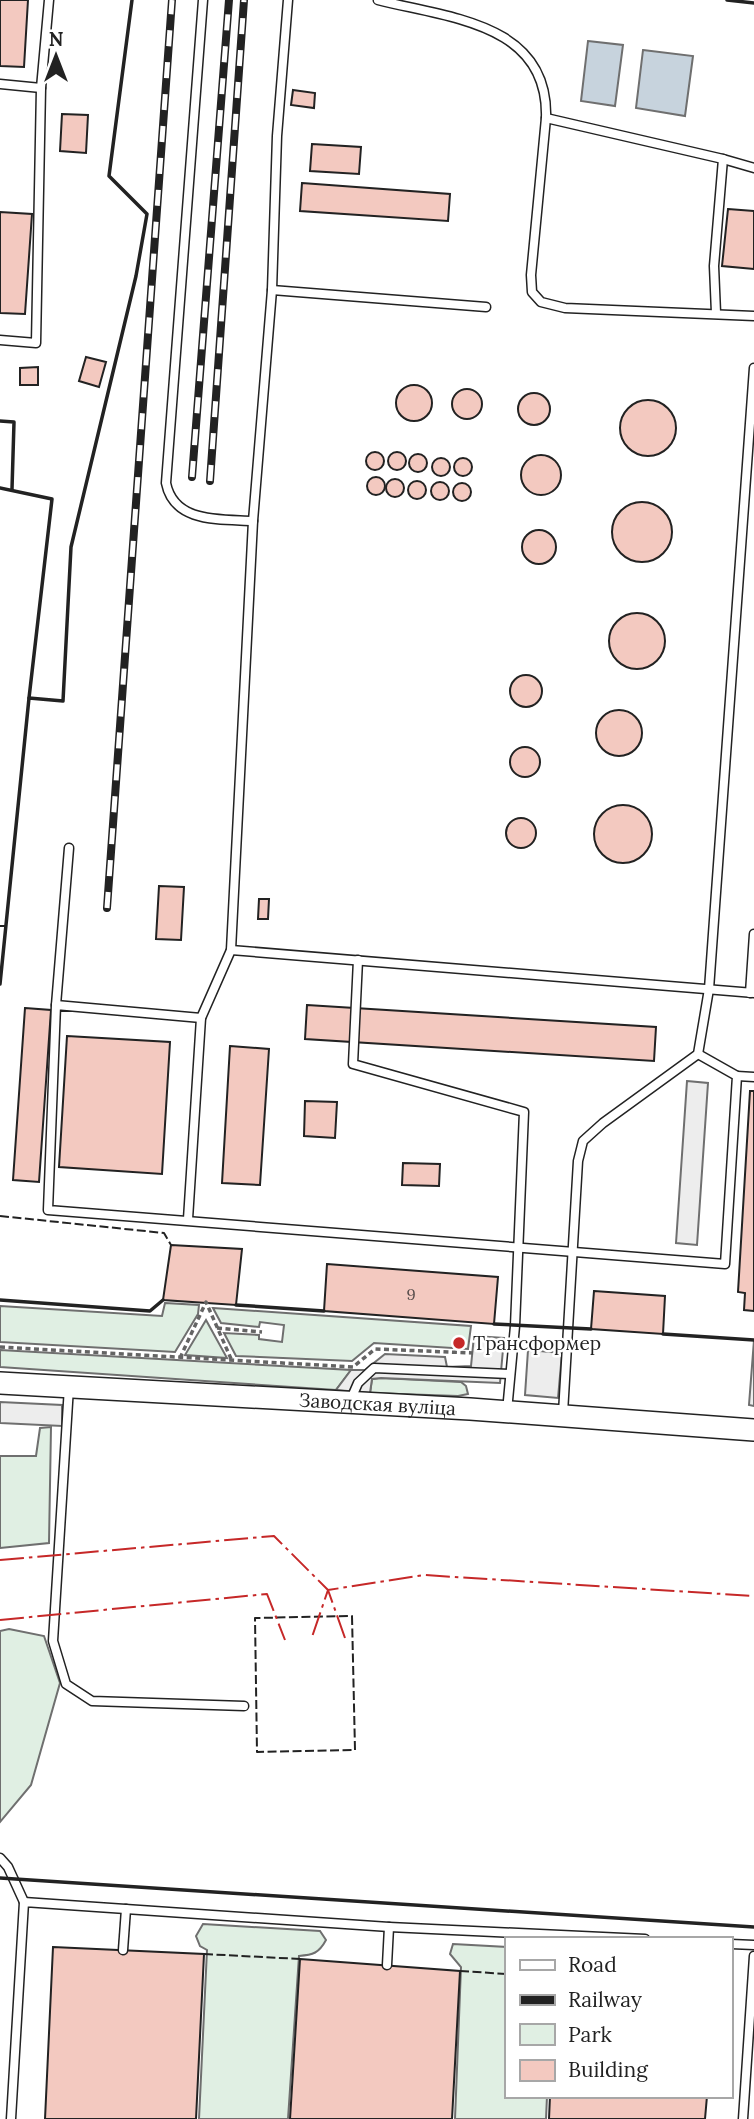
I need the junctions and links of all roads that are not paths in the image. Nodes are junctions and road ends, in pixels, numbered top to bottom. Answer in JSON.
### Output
{"nodes":[{"id":1,"x":49,"y":0,"type":"edge"},
{"id":2,"x":203,"y":0,"type":"edge"},
{"id":3,"x":288,"y":0,"type":"edge"},
{"id":4,"x":377,"y":0,"type":"edge"},
{"id":5,"x":0,"y":84,"type":"edge"},
{"id":6,"x":41,"y":88,"type":"junction"},
{"id":7,"x":546,"y":118,"type":"junction"},
{"id":8,"x":723,"y":159,"type":"junction"},
{"id":9,"x":754,"y":168,"type":"edge"},
{"id":10,"x":272,"y":290,"type":"junction"},
{"id":11,"x":486,"y":307,"type":"dead end"},
{"id":12,"x":716,"y":313,"type":"junction"},
{"id":13,"x":754,"y":316,"type":"edge"},
{"id":14,"x":0,"y":340,"type":"edge"},
{"id":15,"x":754,"y":368,"type":"edge"},
{"id":16,"x":253,"y":521,"type":"junction"},
{"id":17,"x":69,"y":848,"type":"dead end"},
{"id":18,"x":754,"y":934,"type":"edge"},
{"id":19,"x":231,"y":950,"type":"junction"},
{"id":20,"x":358,"y":960,"type":"junction"},
{"id":21,"x":709,"y":989,"type":"junction"},
{"id":22,"x":752,"y":993,"type":"edge"},
{"id":23,"x":56,"y":1005,"type":"junction"},
{"id":24,"x":201,"y":1018,"type":"junction"},
{"id":25,"x":698,"y":1054,"type":"junction"},
{"id":26,"x":737,"y":1076,"type":"junction"},
{"id":27,"x":754,"y":1077,"type":"edge"},
{"id":28,"x":188,"y":1219,"type":"junction"},
{"id":29,"x":518,"y":1246,"type":"junction"},
{"id":30,"x":573,"y":1251,"type":"junction"},
{"id":31,"x":509,"y":1374,"type":"junction"},
{"id":32,"x":0,"y":1383,"type":"edge"},
{"id":33,"x":69,"y":1384,"type":"junction"},
{"id":34,"x":350,"y":1402,"type":"junction"},
{"id":35,"x":507,"y":1412,"type":"junction"},
{"id":36,"x":563,"y":1416,"type":"junction"},
{"id":37,"x":754,"y":1430,"type":"edge"},
{"id":38,"x":244,"y":1706,"type":"dead end"},
{"id":39,"x":0,"y":1858,"type":"edge"},
{"id":40,"x":24,"y":1902,"type":"junction"},
{"id":41,"x":126,"y":1909,"type":"junction"},
{"id":42,"x":389,"y":1927,"type":"junction"},
{"id":43,"x":611,"y":1937,"type":"edge"},
{"id":44,"x":733,"y":1944,"type":"edge"},
{"id":45,"x":754,"y":1945,"type":"edge"},
{"id":46,"x":123,"y":1950,"type":"dead end"},
{"id":47,"x":754,"y":1956,"type":"edge"},
{"id":48,"x":387,"y":1965,"type":"dead end"},
{"id":49,"x":11,"y":2119,"type":"edge"},
{"id":50,"x":743,"y":2119,"type":"edge"}],
"edges":[{"from":1,"to":6,"type":"lane"},
{"from":2,"to":16,"type":"lane"},
{"from":3,"to":10,"type":"lane"},
{"from":4,"to":7,"type":"lane"},
{"from":5,"to":6,"type":"lane"},
{"from":6,"to":14,"type":"lane"},
{"from":7,"to":8,"type":"lane"},
{"from":7,"to":12,"type":"lane"},
{"from":8,"to":9,"type":"lane"},
{"from":8,"to":12,"type":"lane"},
{"from":10,"to":11,"type":"lane"},
{"from":10,"to":16,"type":"lane"},
{"from":12,"to":13,"type":"lane"},
{"from":15,"to":21,"type":"lane"},
{"from":16,"to":19,"type":"lane"},
{"from":17,"to":23,"type":"lane"},
{"from":18,"to":22,"type":"lane"},
{"from":19,"to":20,"type":"lane"},
{"from":19,"to":24,"type":"lane"},
{"from":20,"to":21,"type":"lane"},
{"from":20,"to":29,"type":"lane"},
{"from":21,"to":22,"type":"lane"},
{"from":21,"to":25,"type":"lane"},
{"from":23,"to":24,"type":"lane"},
{"from":23,"to":28,"type":"lane"},
{"from":24,"to":28,"type":"lane"},
{"from":25,"to":26,"type":"lane"},
{"from":25,"to":30,"type":"lane"},
{"from":26,"to":27,"type":"lane"},
{"from":26,"to":30,"type":"lane"},
{"from":28,"to":29,"type":"lane"},
{"from":29,"to":30,"type":"lane"},
{"from":29,"to":31,"type":"lane"},
{"from":30,"to":36,"type":"lane"},
{"from":31,"to":34,"type":"lane"},
{"from":31,"to":35,"type":"lane"},
{"from":32,"to":33,"type":"street","name":"Заводская вуліца"},
{"from":33,"to":34,"type":"street","name":"Заводская вуліца"},
{"from":33,"to":38,"type":"lane"},
{"from":34,"to":35,"type":"street","name":"Заводская вуліца"},
{"from":35,"to":36,"type":"street","name":"Заводская вуліца"},
{"from":36,"to":37,"type":"street","name":"Заводская вуліца"},
{"from":39,"to":40,"type":"lane"},
{"from":40,"to":41,"type":"lane"},
{"from":40,"to":49,"type":"lane"},
{"from":41,"to":42,"type":"lane"},
{"from":41,"to":46,"type":"lane"},
{"from":42,"to":43,"type":"lane"},
{"from":42,"to":48,"type":"lane"},
{"from":44,"to":45,"type":"lane"},
{"from":47,"to":50,"type":"lane"}]}
